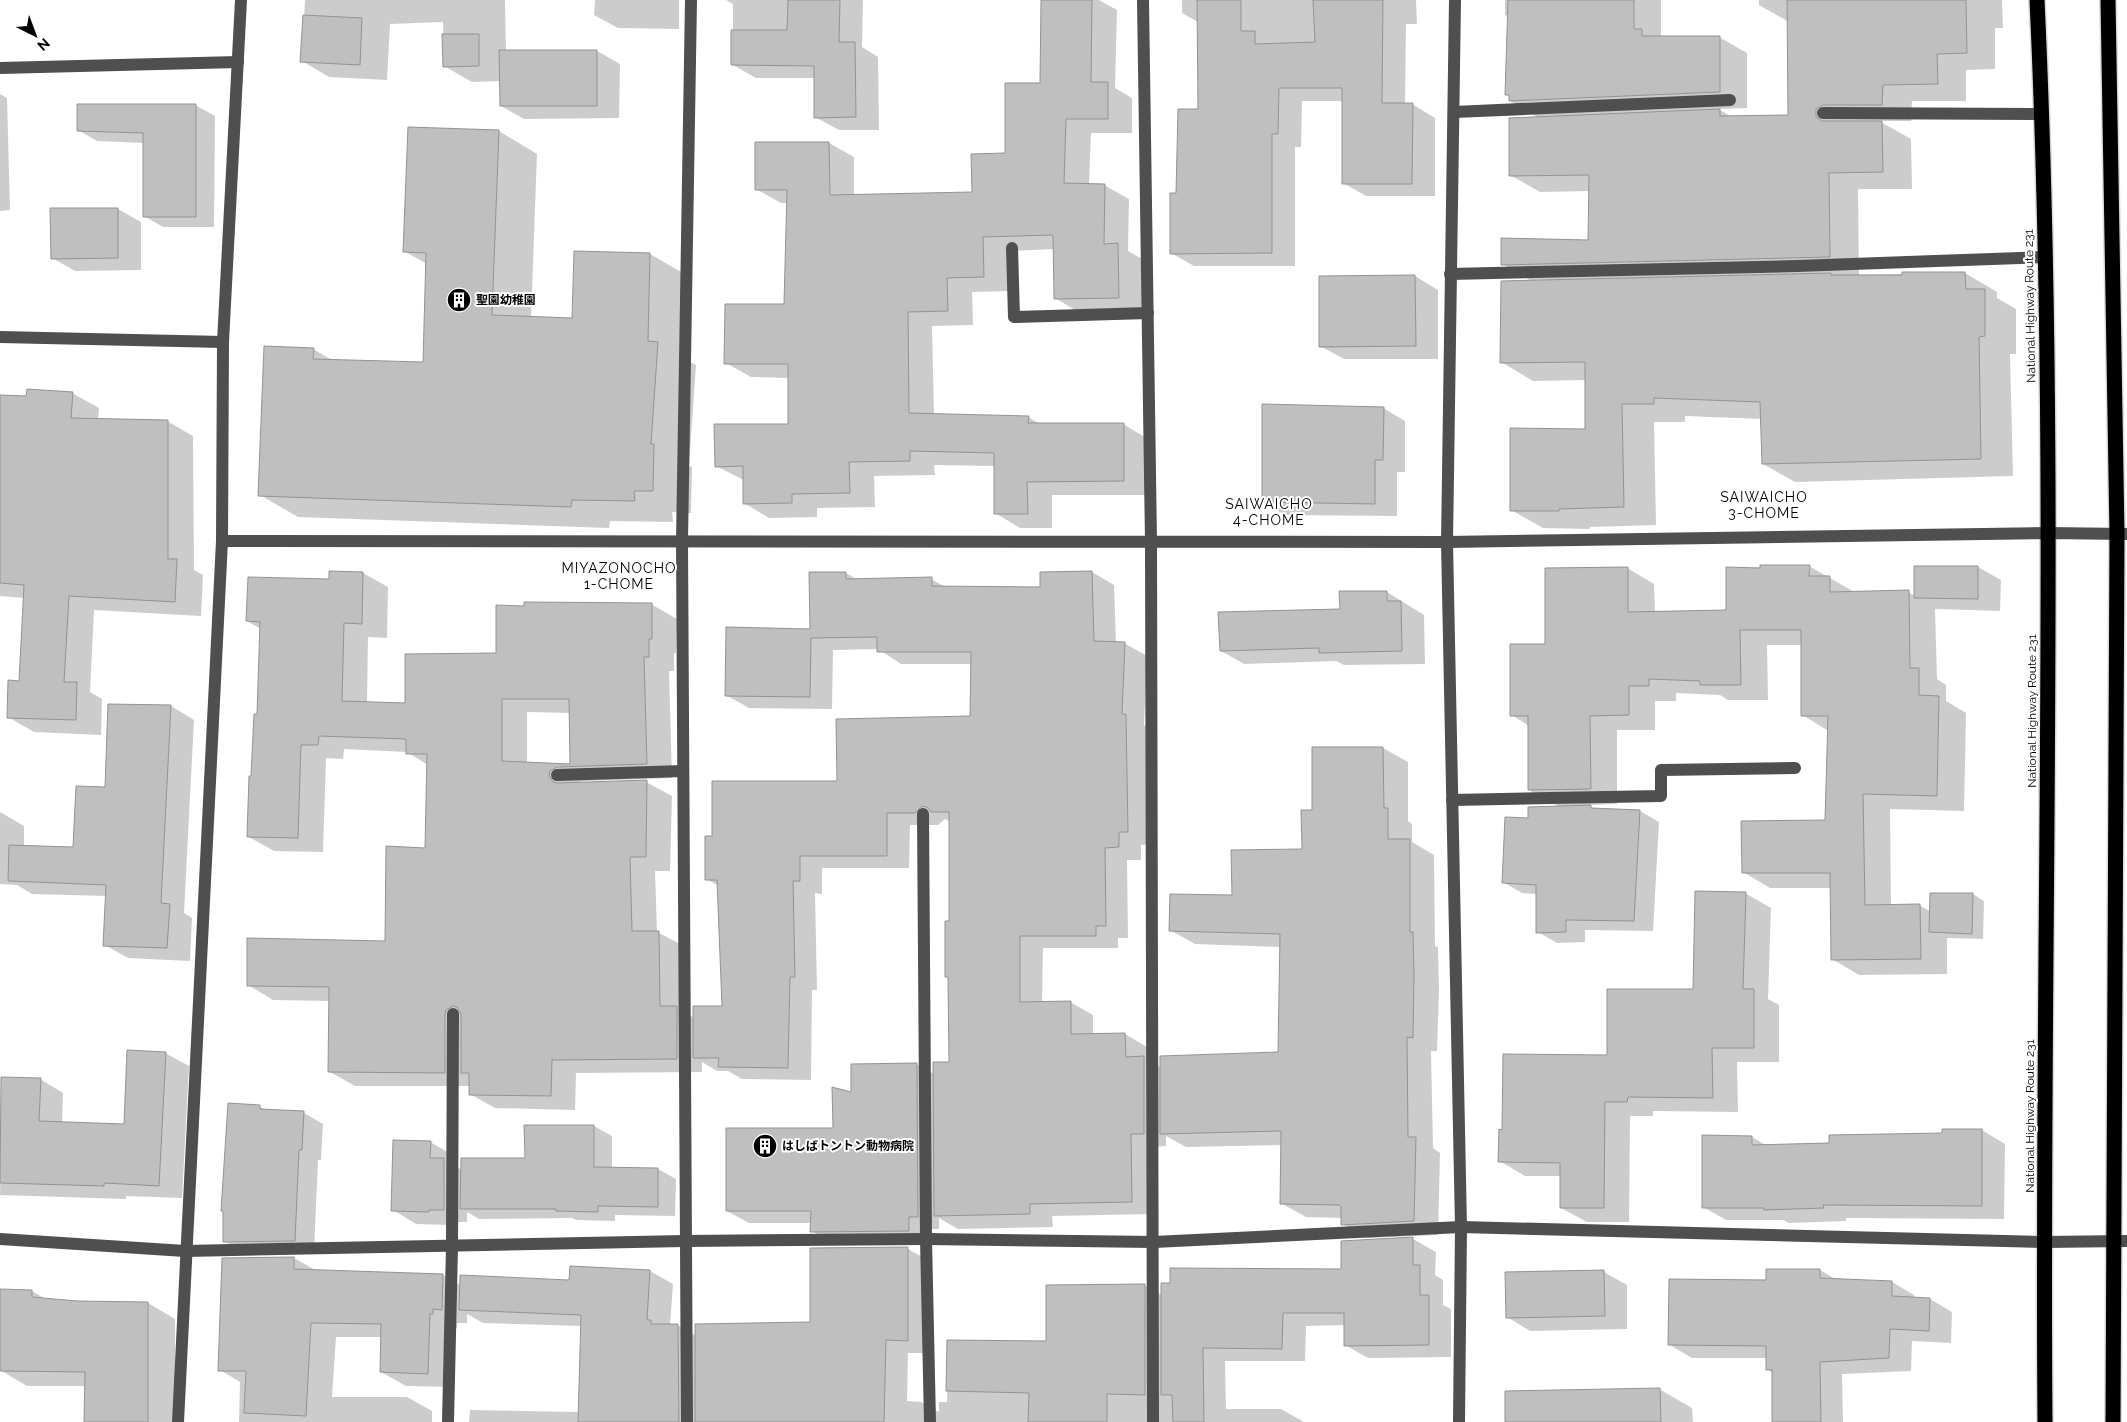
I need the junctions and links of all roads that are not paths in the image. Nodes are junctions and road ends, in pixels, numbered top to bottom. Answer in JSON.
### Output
{"nodes":[{"id":1,"x":241,"y":0,"type":"edge"},
{"id":2,"x":691,"y":0,"type":"edge"},
{"id":3,"x":1143,"y":0,"type":"edge"},
{"id":4,"x":1455,"y":0,"type":"edge"},
{"id":5,"x":2037,"y":0,"type":"edge"},
{"id":6,"x":2108,"y":0,"type":"edge"},
{"id":7,"x":238,"y":62,"type":"junction"},
{"id":8,"x":0,"y":68,"type":"edge"},
{"id":9,"x":1730,"y":100,"type":"dead end"},
{"id":10,"x":1454,"y":112,"type":"junction"},
{"id":11,"x":1823,"y":113,"type":"dead end"},
{"id":12,"x":2042,"y":114,"type":"junction"},
{"id":13,"x":1012,"y":248,"type":"dead end"},
{"id":14,"x":2045,"y":257,"type":"junction"},
{"id":15,"x":1450,"y":274,"type":"junction"},
{"id":16,"x":1148,"y":313,"type":"junction"},
{"id":17,"x":0,"y":337,"type":"edge"},
{"id":18,"x":223,"y":342,"type":"junction"},
{"id":19,"x":2048,"y":533,"type":"junction"},
{"id":20,"x":2122,"y":534,"type":"edge"},
{"id":21,"x":222,"y":541,"type":"junction"},
{"id":22,"x":682,"y":541,"type":"junction"},
{"id":23,"x":1151,"y":542,"type":"junction"},
{"id":24,"x":1447,"y":542,"type":"junction"},
{"id":25,"x":1795,"y":768,"type":"dead end"},
{"id":26,"x":683,"y":771,"type":"junction"},
{"id":27,"x":557,"y":775,"type":"dead end"},
{"id":28,"x":1452,"y":800,"type":"junction"},
{"id":29,"x":923,"y":814,"type":"dead end"},
{"id":30,"x":453,"y":1014,"type":"dead end"},
{"id":31,"x":1461,"y":1227,"type":"junction"},
{"id":32,"x":0,"y":1239,"type":"edge"},
{"id":33,"x":926,"y":1239,"type":"junction"},
{"id":34,"x":684,"y":1241,"type":"junction"},
{"id":35,"x":2120,"y":1241,"type":"edge"},
{"id":36,"x":1154,"y":1242,"type":"junction"},
{"id":37,"x":2043,"y":1242,"type":"junction"},
{"id":38,"x":452,"y":1247,"type":"junction"},
{"id":39,"x":185,"y":1251,"type":"junction"},
{"id":40,"x":178,"y":1422,"type":"edge"},
{"id":41,"x":448,"y":1422,"type":"edge"},
{"id":42,"x":687,"y":1422,"type":"edge"},
{"id":43,"x":930,"y":1422,"type":"edge"},
{"id":44,"x":1153,"y":1422,"type":"edge"},
{"id":45,"x":1459,"y":1422,"type":"edge"},
{"id":46,"x":2045,"y":1422,"type":"edge"},
{"id":47,"x":2113,"y":1422,"type":"edge"}],
"edges":[{"from":1,"to":7,"type":"street"},
{"from":2,"to":22,"type":"street"},
{"from":3,"to":16,"type":"street"},
{"from":4,"to":10,"type":"street"},
{"from":5,"to":12,"type":"highway","name":"National Highway Route 231"},
{"from":6,"to":20,"type":"highway"},
{"from":7,"to":8,"type":"street"},
{"from":7,"to":18,"type":"street"},
{"from":9,"to":10,"type":"street"},
{"from":10,"to":15,"type":"street"},
{"from":11,"to":12,"type":"street"},
{"from":12,"to":14,"type":"highway","name":"National Highway Route 231"},
{"from":13,"to":16,"type":"street"},
{"from":14,"to":15,"type":"street"},
{"from":14,"to":19,"type":"highway","name":"National Highway Route 231"},
{"from":15,"to":24,"type":"street"},
{"from":16,"to":23,"type":"street"},
{"from":17,"to":18,"type":"street"},
{"from":18,"to":21,"type":"street"},
{"from":19,"to":20,"type":"street"},
{"from":19,"to":24,"type":"street"},
{"from":19,"to":37,"type":"highway","name":"National Highway Route 231"},
{"from":20,"to":35,"type":"highway"},
{"from":21,"to":22,"type":"street"},
{"from":21,"to":39,"type":"street"},
{"from":22,"to":23,"type":"street"},
{"from":22,"to":26,"type":"street"},
{"from":23,"to":24,"type":"street"},
{"from":23,"to":36,"type":"street"},
{"from":24,"to":28,"type":"street"},
{"from":25,"to":28,"type":"street"},
{"from":26,"to":27,"type":"street"},
{"from":26,"to":34,"type":"street"},
{"from":28,"to":31,"type":"street"},
{"from":29,"to":33,"type":"street"},
{"from":30,"to":38,"type":"street"},
{"from":31,"to":36,"type":"street"},
{"from":31,"to":37,"type":"street"},
{"from":31,"to":45,"type":"street"},
{"from":32,"to":39,"type":"street"},
{"from":33,"to":34,"type":"street"},
{"from":33,"to":36,"type":"street"},
{"from":33,"to":43,"type":"street"},
{"from":34,"to":38,"type":"street"},
{"from":34,"to":42,"type":"street"},
{"from":35,"to":37,"type":"street"},
{"from":35,"to":47,"type":"highway"},
{"from":36,"to":44,"type":"street"},
{"from":37,"to":46,"type":"highway","name":"National Highway Route 231"},
{"from":38,"to":39,"type":"street"},
{"from":38,"to":41,"type":"street"},
{"from":39,"to":40,"type":"street"}]}
